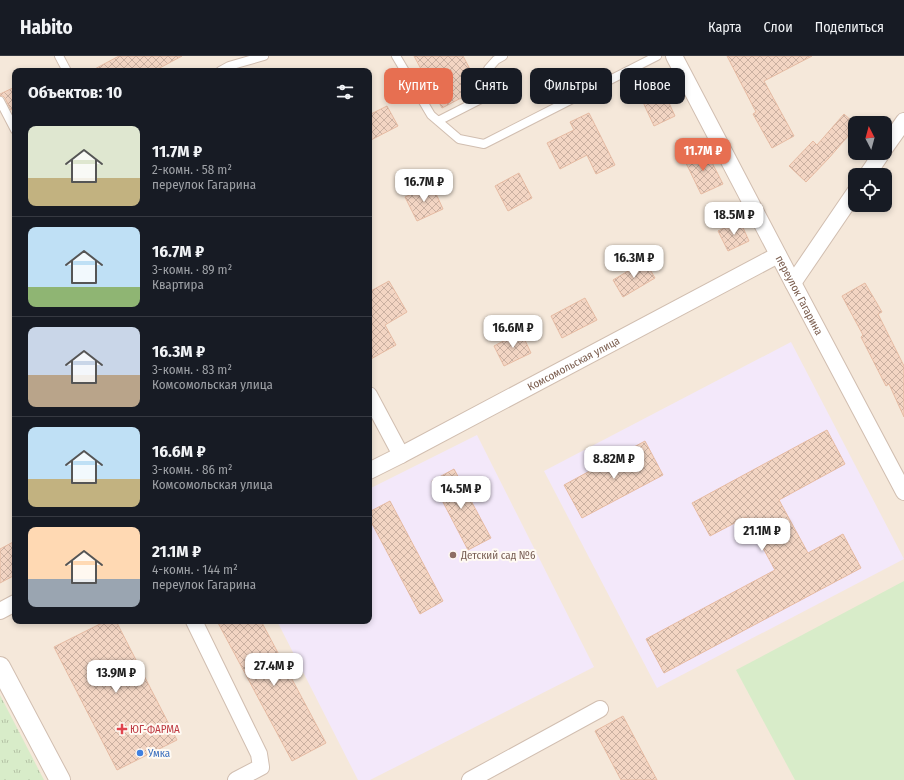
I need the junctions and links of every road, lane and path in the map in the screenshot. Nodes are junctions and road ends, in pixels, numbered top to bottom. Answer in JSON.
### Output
{"nodes":[{"id":1,"x":59,"y":56,"type":"edge"},
{"id":2,"x":264,"y":56,"type":"edge"},
{"id":3,"x":396,"y":56,"type":"edge"},
{"id":4,"x":504,"y":56,"type":"edge"},
{"id":5,"x":657,"y":56,"type":"edge"},
{"id":6,"x":674,"y":56,"type":"edge"},
{"id":7,"x":65,"y":68,"type":"edge"},
{"id":8,"x":225,"y":68,"type":"edge"},
{"id":9,"x":0,"y":101,"type":"edge"},
{"id":10,"x":438,"y":121,"type":"junction"},
{"id":11,"x":904,"y":121,"type":"edge"},
{"id":12,"x":12,"y":124,"type":"edge"},
{"id":13,"x":892,"y":138,"type":"edge"},
{"id":14,"x":848,"y":202,"type":"edge"},
{"id":15,"x":778,"y":255,"type":"junction"},
{"id":16,"x":792,"y":282,"type":"junction"},
{"id":17,"x":372,"y":401,"type":"edge"},
{"id":18,"x":401,"y":455,"type":"junction"},
{"id":19,"x":372,"y":470,"type":"edge"},
{"id":20,"x":904,"y":492,"type":"edge"},
{"id":21,"x":12,"y":605,"type":"edge"},
{"id":22,"x":0,"y":611,"type":"edge"},
{"id":23,"x":195,"y":624,"type":"edge"},
{"id":24,"x":0,"y":667,"type":"edge"},
{"id":25,"x":600,"y":709,"type":"dead end"},
{"id":26,"x":60,"y":780,"type":"edge"},
{"id":27,"x":236,"y":780,"type":"edge"},
{"id":28,"x":470,"y":780,"type":"edge"}],
"edges":[{"from":1,"to":7,"type":"lane"},
{"from":2,"to":8,"type":"lane"},
{"from":3,"to":10,"type":"lane"},
{"from":4,"to":10,"type":"lane"},
{"from":5,"to":10,"type":"lane"},
{"from":6,"to":15,"type":"street","name":"переулок Гагарина"},
{"from":9,"to":12,"type":"lane"},
{"from":11,"to":13,"type":"street"},
{"from":14,"to":16,"type":"street"},
{"from":15,"to":16,"type":"street","name":"переулок Гагарина"},
{"from":15,"to":18,"type":"street","name":"Комсомольская улица"},
{"from":16,"to":20,"type":"street","name":"переулок Гагарина"},
{"from":17,"to":18,"type":"street"},
{"from":18,"to":19,"type":"street","name":"Комсомольская улица"},
{"from":21,"to":22,"type":"street"},
{"from":23,"to":27,"type":"street"},
{"from":24,"to":26,"type":"street"},
{"from":25,"to":28,"type":"street"}]}
